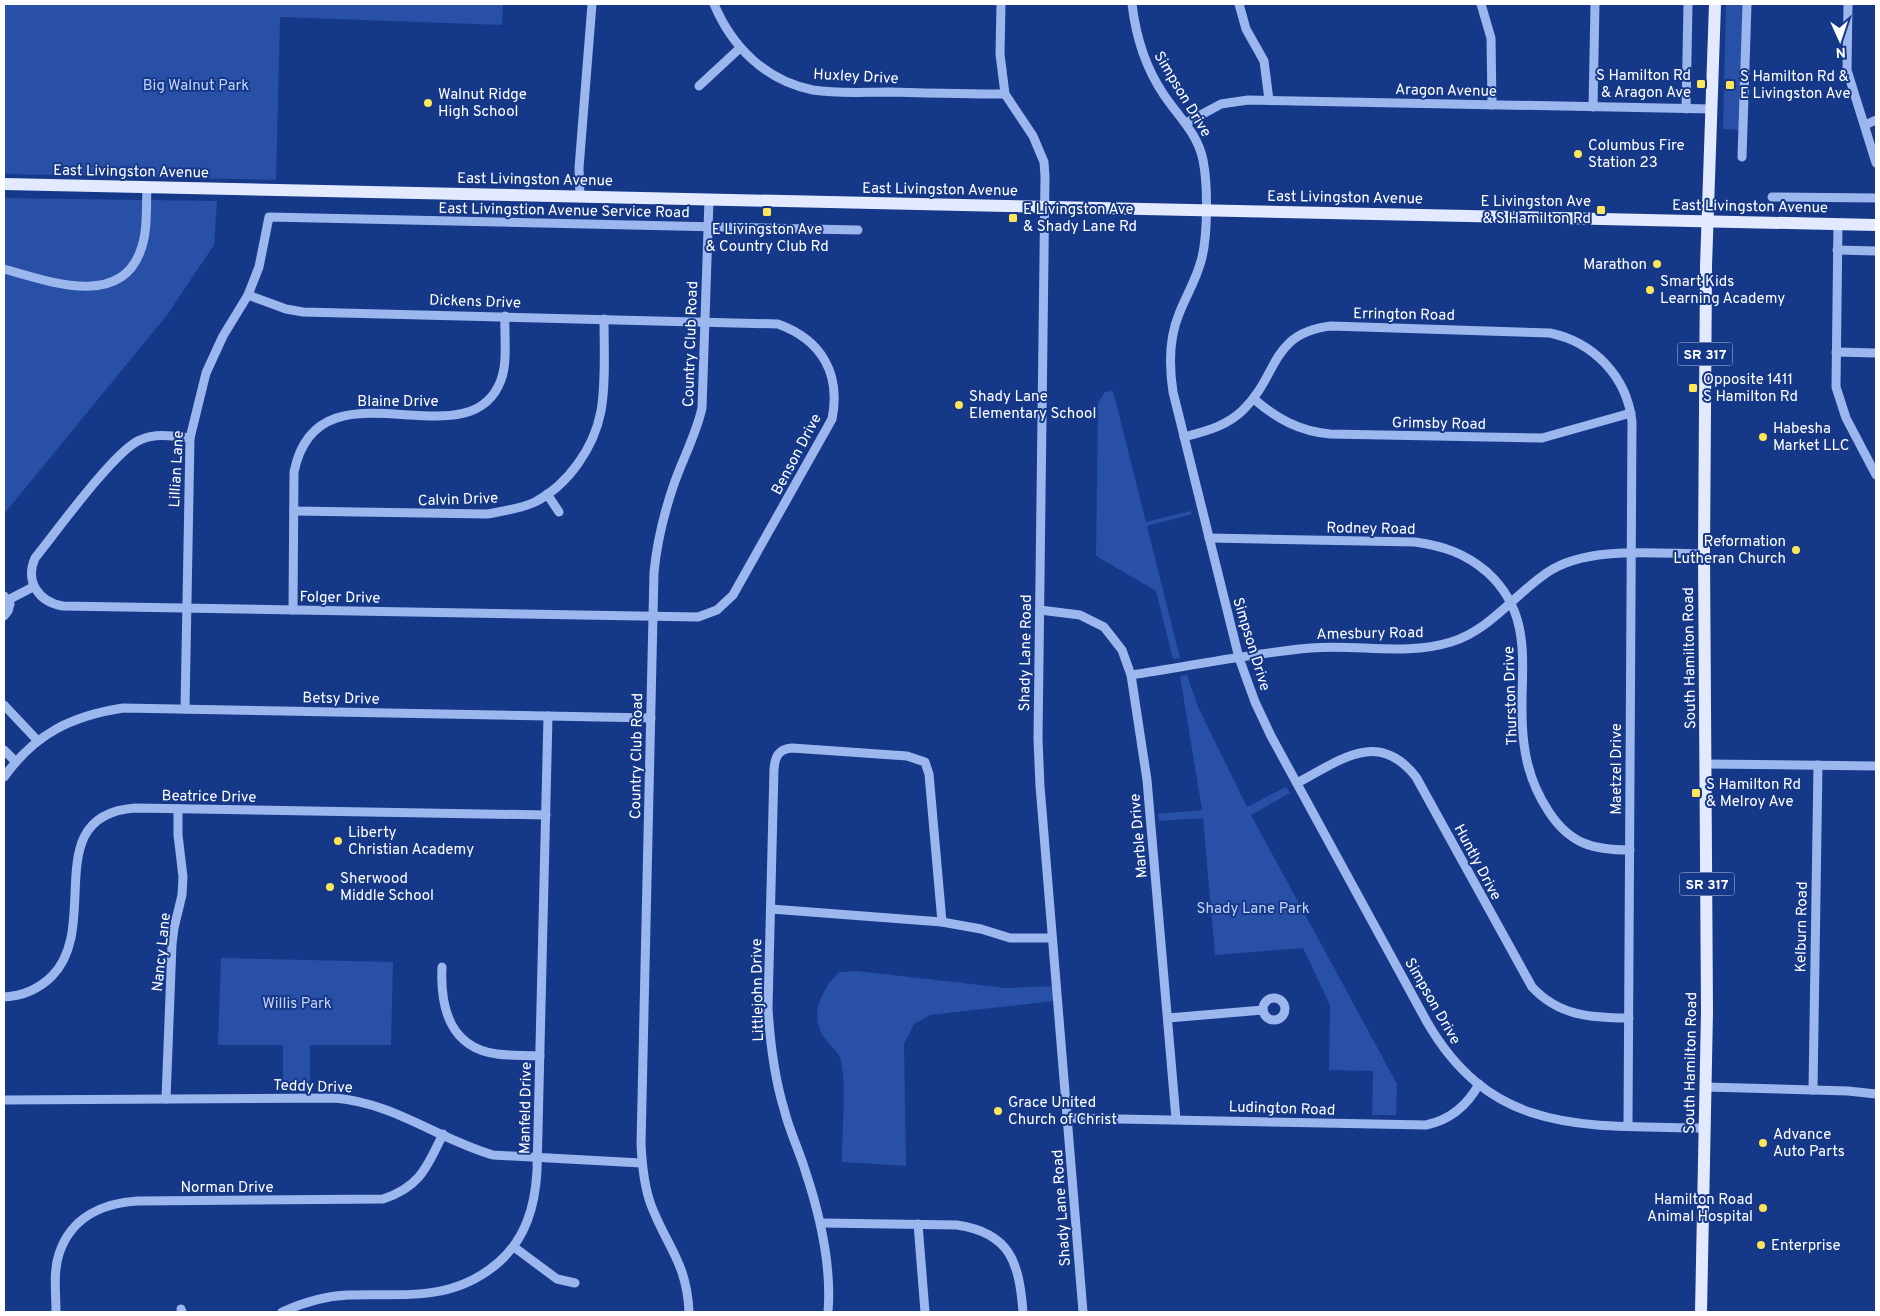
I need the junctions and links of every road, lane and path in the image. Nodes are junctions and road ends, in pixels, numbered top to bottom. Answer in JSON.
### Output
{"nodes":[{"id":1,"x":592,"y":4,"type":"edge"},
{"id":2,"x":714,"y":4,"type":"edge"},
{"id":3,"x":1001,"y":4,"type":"edge"},
{"id":4,"x":1132,"y":4,"type":"edge"},
{"id":5,"x":1239,"y":4,"type":"edge"},
{"id":6,"x":1481,"y":4,"type":"edge"},
{"id":7,"x":1596,"y":4,"type":"edge"},
{"id":8,"x":1688,"y":4,"type":"edge"},
{"id":9,"x":1715,"y":4,"type":"edge"},
{"id":10,"x":1747,"y":4,"type":"edge"},
{"id":11,"x":1848,"y":4,"type":"edge"},
{"id":12,"x":740,"y":48,"type":"junction"},
{"id":13,"x":699,"y":86,"type":"dead end"},
{"id":14,"x":1005,"y":94,"type":"junction"},
{"id":15,"x":1269,"y":100,"type":"junction"},
{"id":16,"x":1492,"y":105,"type":"junction"},
{"id":17,"x":1593,"y":107,"type":"junction"},
{"id":18,"x":1686,"y":108,"type":"junction"},
{"id":19,"x":1712,"y":109,"type":"junction"},
{"id":20,"x":1876,"y":120,"type":"edge"},
{"id":21,"x":1186,"y":123,"type":"junction"},
{"id":22,"x":1865,"y":125,"type":"junction"},
{"id":23,"x":1742,"y":157,"type":"dead end"},
{"id":24,"x":1876,"y":163,"type":"edge"},
{"id":25,"x":4,"y":184,"type":"edge"},
{"id":26,"x":147,"y":187,"type":"junction"},
{"id":27,"x":580,"y":196,"type":"junction"},
{"id":28,"x":1772,"y":197,"type":"dead end"},
{"id":29,"x":1876,"y":198,"type":"edge"},
{"id":30,"x":709,"y":200,"type":"junction"},
{"id":31,"x":1046,"y":207,"type":"junction"},
{"id":32,"x":1205,"y":210,"type":"junction"},
{"id":33,"x":269,"y":217,"type":"joint"},
{"id":34,"x":1707,"y":221,"type":"junction"},
{"id":35,"x":1838,"y":224,"type":"junction"},
{"id":36,"x":1876,"y":224,"type":"edge"},
{"id":37,"x":708,"y":226,"type":"junction"},
{"id":38,"x":858,"y":230,"type":"dead end"},
{"id":39,"x":1838,"y":250,"type":"junction"},
{"id":40,"x":1876,"y":251,"type":"edge"},
{"id":41,"x":4,"y":269,"type":"edge"},
{"id":42,"x":248,"y":295,"type":"junction"},
{"id":43,"x":505,"y":316,"type":"junction"},
{"id":44,"x":604,"y":319,"type":"junction"},
{"id":45,"x":705,"y":322,"type":"junction"},
{"id":46,"x":1836,"y":352,"type":"junction"},
{"id":47,"x":1876,"y":353,"type":"edge"},
{"id":48,"x":1254,"y":399,"type":"junction"},
{"id":49,"x":1631,"y":413,"type":"junction"},
{"id":50,"x":1184,"y":437,"type":"junction"},
{"id":51,"x":190,"y":438,"type":"junction"},
{"id":52,"x":1876,"y":475,"type":"edge"},
{"id":53,"x":548,"y":494,"type":"junction"},
{"id":54,"x":294,"y":511,"type":"junction"},
{"id":55,"x":560,"y":512,"type":"dead end"},
{"id":56,"x":1209,"y":538,"type":"junction"},
{"id":57,"x":1631,"y":554,"type":"junction"},
{"id":58,"x":1704,"y":554,"type":"junction"},
{"id":59,"x":33,"y":587,"type":"junction"},
{"id":60,"x":6,"y":598,"type":"edge"},
{"id":61,"x":1511,"y":602,"type":"junction"},
{"id":62,"x":186,"y":608,"type":"junction"},
{"id":63,"x":293,"y":610,"type":"junction"},
{"id":64,"x":1040,"y":610,"type":"junction"},
{"id":65,"x":4,"y":616,"type":"edge"},
{"id":66,"x":654,"y":616,"type":"junction"},
{"id":67,"x":1239,"y":658,"type":"junction"},
{"id":68,"x":1131,"y":675,"type":"junction"},
{"id":69,"x":4,"y":705,"type":"edge"},
{"id":70,"x":185,"y":709,"type":"junction"},
{"id":71,"x":548,"y":716,"type":"junction"},
{"id":72,"x":651,"y":718,"type":"junction"},
{"id":73,"x":37,"y":740,"type":"junction"},
{"id":74,"x":4,"y":750,"type":"edge"},
{"id":75,"x":15,"y":761,"type":"junction"},
{"id":76,"x":1706,"y":764,"type":"junction"},
{"id":77,"x":1818,"y":765,"type":"junction"},
{"id":78,"x":1876,"y":766,"type":"edge"},
{"id":79,"x":4,"y":777,"type":"edge"},
{"id":80,"x":1297,"y":783,"type":"junction"},
{"id":81,"x":178,"y":809,"type":"junction"},
{"id":82,"x":546,"y":815,"type":"junction"},
{"id":83,"x":1630,"y":850,"type":"junction"},
{"id":84,"x":770,"y":909,"type":"junction"},
{"id":85,"x":942,"y":922,"type":"junction"},
{"id":86,"x":1052,"y":938,"type":"junction"},
{"id":87,"x":442,"y":967,"type":"dead end"},
{"id":88,"x":4,"y":997,"type":"edge"},
{"id":89,"x":1263,"y":1010,"type":"dead end"},
{"id":90,"x":1168,"y":1018,"type":"junction"},
{"id":91,"x":1629,"y":1018,"type":"junction"},
{"id":92,"x":540,"y":1056,"type":"junction"},
{"id":93,"x":1479,"y":1084,"type":"junction"},
{"id":94,"x":1706,"y":1087,"type":"junction"},
{"id":95,"x":1813,"y":1090,"type":"junction"},
{"id":96,"x":1876,"y":1094,"type":"edge"},
{"id":97,"x":166,"y":1099,"type":"junction"},
{"id":98,"x":4,"y":1100,"type":"edge"},
{"id":99,"x":1068,"y":1118,"type":"junction"},
{"id":100,"x":1176,"y":1119,"type":"junction"},
{"id":101,"x":1628,"y":1126,"type":"junction"},
{"id":102,"x":1705,"y":1128,"type":"junction"},
{"id":103,"x":443,"y":1134,"type":"junction"},
{"id":104,"x":538,"y":1158,"type":"junction"},
{"id":105,"x":641,"y":1163,"type":"junction"},
{"id":106,"x":821,"y":1222,"type":"junction"},
{"id":107,"x":918,"y":1224,"type":"junction"},
{"id":108,"x":514,"y":1247,"type":"junction"},
{"id":109,"x":575,"y":1283,"type":"dead end"},
{"id":110,"x":56,"y":1312,"type":"edge"},
{"id":111,"x":282,"y":1312,"type":"edge"},
{"id":112,"x":689,"y":1312,"type":"edge"},
{"id":113,"x":828,"y":1312,"type":"edge"},
{"id":114,"x":925,"y":1312,"type":"edge"},
{"id":115,"x":1023,"y":1312,"type":"edge"},
{"id":116,"x":1083,"y":1312,"type":"edge"},
{"id":117,"x":1700,"y":1312,"type":"edge"}],
"edges":[{"from":1,"to":27,"type":"street"},
{"from":2,"to":12,"type":"street","name":"Huxley Drive"},
{"from":3,"to":14,"type":"street","name":"Shady Lane Road"},
{"from":4,"to":21,"type":"street","name":"Simpson Drive"},
{"from":5,"to":15,"type":"street"},
{"from":6,"to":16,"type":"street"},
{"from":7,"to":17,"type":"street"},
{"from":8,"to":18,"type":"street"},
{"from":9,"to":19,"type":"main road","name":"South Hamilton Road","number":"SR 317"},
{"from":10,"to":23,"type":"street"},
{"from":11,"to":22,"type":"street"},
{"from":12,"to":13,"type":"street"},
{"from":12,"to":14,"type":"street","name":"Huxley Drive"},
{"from":14,"to":31,"type":"street","name":"Shady Lane Road"},
{"from":15,"to":16,"type":"street","name":"Aragon Avenue"},
{"from":15,"to":21,"type":"street","name":"Aragon Avenue"},
{"from":16,"to":17,"type":"street","name":"Aragon Avenue"},
{"from":17,"to":18,"type":"street","name":"Aragon Avenue"},
{"from":18,"to":19,"type":"street","name":"Aragon Avenue"},
{"from":19,"to":34,"type":"main road","name":"South Hamilton Road","number":"SR 317"},
{"from":20,"to":22,"type":"street"},
{"from":21,"to":32,"type":"street","name":"Simpson Drive"},
{"from":22,"to":24,"type":"street"},
{"from":25,"to":26,"type":"main road","name":"East Livingston Avenue"},
{"from":26,"to":27,"type":"main road","name":"East Livingston Avenue"},
{"from":26,"to":41,"type":"street"},
{"from":27,"to":30,"type":"main road","name":"East Livingston Avenue"},
{"from":28,"to":29,"type":"street"},
{"from":30,"to":31,"type":"main road","name":"East Livingston Avenue"},
{"from":30,"to":37,"type":"street","name":"Country Club Road"},
{"from":31,"to":32,"type":"main road","name":"East Livingston Avenue"},
{"from":31,"to":64,"type":"street","name":"Shady Lane Road"},
{"from":32,"to":34,"type":"main road","name":"East Livingston Avenue"},
{"from":32,"to":50,"type":"street","name":"Simpson Drive"},
{"from":33,"to":37,"type":"street","name":"East Livingstion Avenue Service Road"},
{"from":33,"to":42,"type":"street","name":"Lillian Lane"},
{"from":34,"to":35,"type":"main road","name":"East Livingston Avenue"},
{"from":34,"to":58,"type":"main road","name":"South Hamilton Road","number":"SR 317"},
{"from":35,"to":36,"type":"main road","name":"East Livingston Avenue"},
{"from":35,"to":39,"type":"street"},
{"from":37,"to":38,"type":"street","name":"East Livingstion Avenue Service Road"},
{"from":37,"to":45,"type":"street","name":"Country Club Road"},
{"from":39,"to":40,"type":"street"},
{"from":39,"to":46,"type":"street"},
{"from":42,"to":43,"type":"street","name":"Dickens Drive"},
{"from":42,"to":51,"type":"street","name":"Lillian Lane"},
{"from":43,"to":44,"type":"street","name":"Dickens Drive"},
{"from":43,"to":54,"type":"street","name":"Blaine Drive"},
{"from":44,"to":45,"type":"street","name":"Dickens Drive"},
{"from":44,"to":53,"type":"street","name":"Calvin Drive"},
{"from":45,"to":66,"type":"street","name":"Country Club Road"},
{"from":45,"to":66,"type":"street","name":"Benson Drive"},
{"from":46,"to":47,"type":"street"},
{"from":46,"to":52,"type":"street"},
{"from":48,"to":49,"type":"street","name":"Grimsby Road"},
{"from":48,"to":49,"type":"street","name":"Errington Road"},
{"from":48,"to":50,"type":"street","name":"Errington Road"},
{"from":49,"to":57,"type":"street","name":"Maetzel Drive"},
{"from":50,"to":56,"type":"street","name":"Simpson Drive"},
{"from":51,"to":59,"type":"street"},
{"from":51,"to":62,"type":"street","name":"Lillian Lane"},
{"from":53,"to":54,"type":"street","name":"Calvin Drive"},
{"from":53,"to":55,"type":"street"},
{"from":54,"to":63,"type":"street","name":"Blaine Drive"},
{"from":56,"to":61,"type":"street","name":"Rodney Road"},
{"from":56,"to":67,"type":"street","name":"Simpson Drive"},
{"from":57,"to":58,"type":"street","name":"Amesbury Road"},
{"from":57,"to":61,"type":"street","name":"Amesbury Road"},
{"from":57,"to":83,"type":"street","name":"Maetzel Drive"},
{"from":58,"to":76,"type":"main road","name":"South Hamilton Road","number":"SR 317"},
{"from":59,"to":60,"type":"street"},
{"from":59,"to":62,"type":"street","name":"Folger Drive"},
{"from":60,"to":65,"type":"street"},
{"from":61,"to":67,"type":"street","name":"Amesbury Road"},
{"from":61,"to":83,"type":"street","name":"Thurston Drive"},
{"from":62,"to":63,"type":"street","name":"Folger Drive"},
{"from":62,"to":70,"type":"street","name":"Lillian Lane"},
{"from":63,"to":66,"type":"street","name":"Folger Drive"},
{"from":64,"to":68,"type":"street","name":"Marble Drive"},
{"from":64,"to":86,"type":"street","name":"Shady Lane Road"},
{"from":66,"to":72,"type":"street","name":"Country Club Road"},
{"from":67,"to":68,"type":"street","name":"Amesbury Road"},
{"from":67,"to":80,"type":"street","name":"Simpson Drive"},
{"from":68,"to":90,"type":"street","name":"Marble Drive"},
{"from":69,"to":73,"type":"street"},
{"from":70,"to":71,"type":"street","name":"Betsy Drive"},
{"from":70,"to":73,"type":"street","name":"Betsy Drive"},
{"from":71,"to":72,"type":"street","name":"Betsy Drive"},
{"from":71,"to":82,"type":"street","name":"Manfeld Drive"},
{"from":72,"to":105,"type":"street","name":"Country Club Road"},
{"from":73,"to":75,"type":"street","name":"Betsy Drive"},
{"from":74,"to":75,"type":"street"},
{"from":75,"to":79,"type":"street","name":"Betsy Drive"},
{"from":76,"to":77,"type":"street"},
{"from":76,"to":94,"type":"main road","name":"South Hamilton Road","number":"SR 317"},
{"from":77,"to":78,"type":"street"},
{"from":77,"to":95,"type":"street","name":"Kelburn Road"},
{"from":80,"to":91,"type":"street","name":"Huntly Drive"},
{"from":80,"to":93,"type":"street","name":"Simpson Drive"},
{"from":81,"to":82,"type":"street","name":"Beatrice Drive"},
{"from":81,"to":88,"type":"street","name":"Beatrice Drive"},
{"from":81,"to":97,"type":"street","name":"Nancy Lane"},
{"from":82,"to":92,"type":"street","name":"Manfeld Drive"},
{"from":83,"to":91,"type":"street","name":"Maetzel Drive"},
{"from":84,"to":85,"type":"street"},
{"from":84,"to":85,"type":"street","name":"Littlejohn Drive"},
{"from":84,"to":106,"type":"street","name":"Littlejohn Drive"},
{"from":85,"to":86,"type":"street"},
{"from":86,"to":99,"type":"street","name":"Shady Lane Road"},
{"from":87,"to":92,"type":"street"},
{"from":89,"to":90,"type":"street"},
{"from":90,"to":100,"type":"street","name":"Marble Drive"},
{"from":91,"to":101,"type":"street","name":"Maetzel Drive"},
{"from":92,"to":104,"type":"street","name":"Manfeld Drive"},
{"from":93,"to":100,"type":"street","name":"Ludington Road"},
{"from":93,"to":101,"type":"street","name":"Simpson Drive"},
{"from":94,"to":95,"type":"street"},
{"from":94,"to":102,"type":"main road","name":"South Hamilton Road","number":"SR 317"},
{"from":95,"to":96,"type":"street"},
{"from":97,"to":98,"type":"street","name":"Teddy Drive"},
{"from":97,"to":103,"type":"street","name":"Teddy Drive"},
{"from":99,"to":100,"type":"street","name":"Ludington Road"},
{"from":99,"to":116,"type":"street","name":"Shady Lane Road"},
{"from":101,"to":102,"type":"street","name":"Simpson Drive"},
{"from":102,"to":117,"type":"main road","name":"South Hamilton Road","number":"SR 317"},
{"from":103,"to":104,"type":"street","name":"Teddy Drive"},
{"from":103,"to":110,"type":"street","name":"Norman Drive"},
{"from":104,"to":105,"type":"street","name":"Teddy Drive"},
{"from":104,"to":108,"type":"street","name":"Manfeld Drive"},
{"from":105,"to":112,"type":"street","name":"Country Club Road"},
{"from":106,"to":107,"type":"street"},
{"from":106,"to":113,"type":"street","name":"Littlejohn Drive"},
{"from":107,"to":114,"type":"street"},
{"from":107,"to":115,"type":"street"},
{"from":108,"to":109,"type":"street"},
{"from":108,"to":111,"type":"street","name":"Manfeld Drive"}]}
